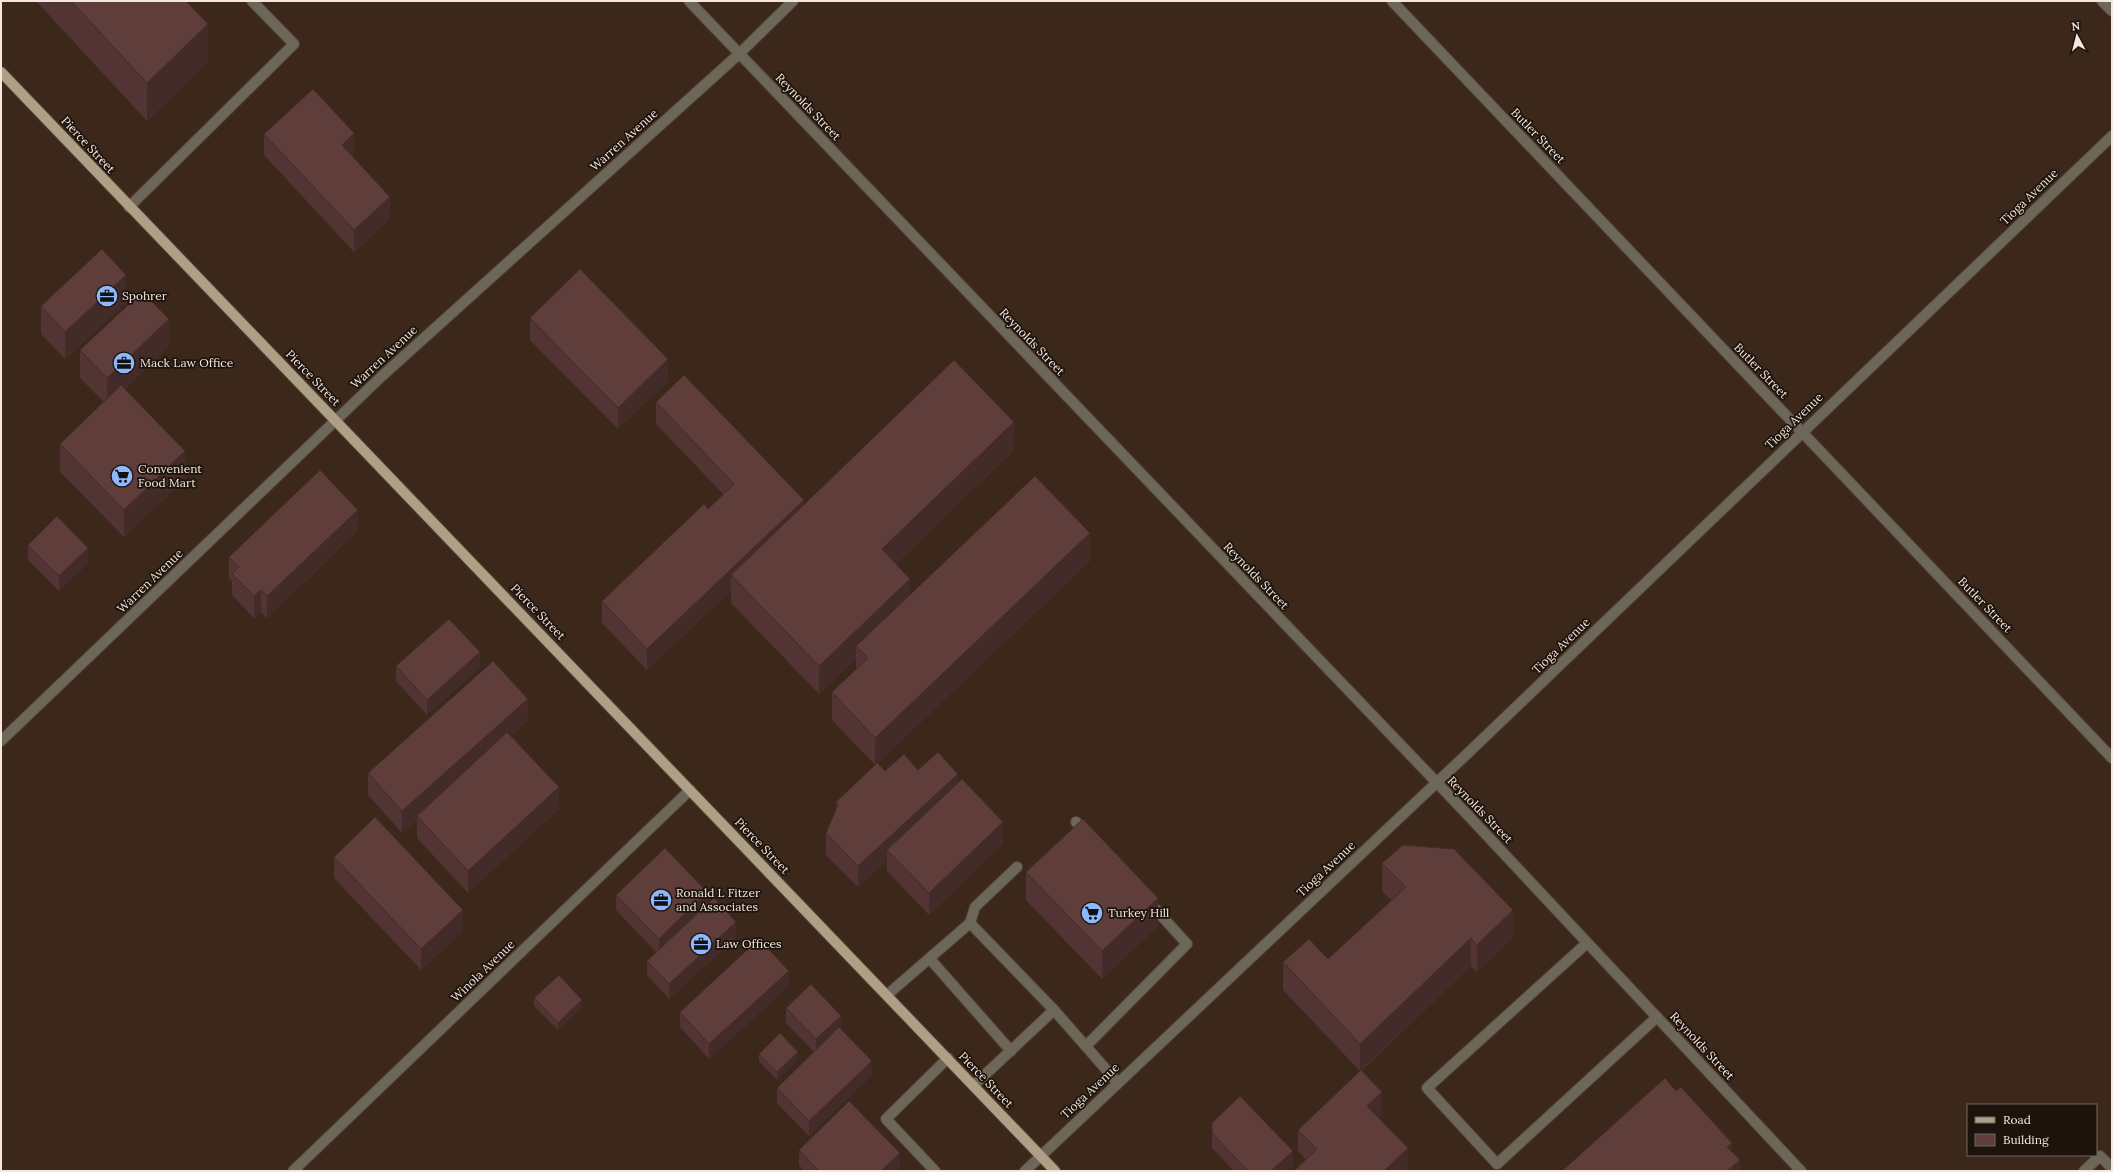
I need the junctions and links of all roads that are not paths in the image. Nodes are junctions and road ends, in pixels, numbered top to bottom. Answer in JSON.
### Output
{"nodes":[{"id":1,"x":252,"y":1,"type":"edge"},
{"id":2,"x":689,"y":1,"type":"edge"},
{"id":3,"x":792,"y":1,"type":"edge"},
{"id":4,"x":1392,"y":1,"type":"edge"},
{"id":5,"x":2102,"y":1,"type":"edge"},
{"id":6,"x":2112,"y":11,"type":"edge"},
{"id":7,"x":739,"y":54,"type":"junction"},
{"id":8,"x":1,"y":72,"type":"edge"},
{"id":9,"x":2112,"y":136,"type":"edge"},
{"id":10,"x":129,"y":207,"type":"junction"},
{"id":11,"x":336,"y":420,"type":"junction"},
{"id":12,"x":1802,"y":432,"type":"junction"},
{"id":13,"x":1,"y":741,"type":"edge"},
{"id":14,"x":2112,"y":758,"type":"edge"},
{"id":15,"x":1436,"y":783,"type":"junction"},
{"id":16,"x":690,"y":790,"type":"junction"},
{"id":17,"x":1076,"y":822,"type":"dead end"},
{"id":18,"x":1092,"y":839,"type":"edge"},
{"id":19,"x":1017,"y":867,"type":"dead end"},
{"id":20,"x":1139,"y":891,"type":"edge"},
{"id":21,"x":970,"y":923,"type":"junction"},
{"id":22,"x":1587,"y":942,"type":"junction"},
{"id":23,"x":930,"y":959,"type":"junction"},
{"id":24,"x":887,"y":995,"type":"junction"},
{"id":25,"x":1054,"y":1010,"type":"junction"},
{"id":26,"x":1657,"y":1017,"type":"junction"},
{"id":27,"x":1086,"y":1046,"type":"junction"},
{"id":28,"x":1011,"y":1051,"type":"junction"},
{"id":29,"x":948,"y":1058,"type":"junction"},
{"id":30,"x":1118,"y":1082,"type":"junction"},
{"id":31,"x":974,"y":1086,"type":"junction"},
{"id":32,"x":1041,"y":1155,"type":"junction"},
{"id":33,"x":2112,"y":1168,"type":"edge"},
{"id":34,"x":293,"y":1171,"type":"edge"},
{"id":35,"x":935,"y":1171,"type":"edge"},
{"id":36,"x":1025,"y":1171,"type":"edge"},
{"id":37,"x":1055,"y":1171,"type":"edge"},
{"id":38,"x":1801,"y":1171,"type":"edge"},
{"id":39,"x":2084,"y":1171,"type":"edge"}],
"edges":[{"from":1,"to":10,"type":"street"},
{"from":2,"to":7,"type":"street","name":"Reynolds Street"},
{"from":3,"to":7,"type":"street","name":"Warren Avenue"},
{"from":4,"to":12,"type":"street","name":"Butler Street"},
{"from":5,"to":6,"type":"street"},
{"from":7,"to":11,"type":"street","name":"Warren Avenue"},
{"from":7,"to":15,"type":"street","name":"Reynolds Street"},
{"from":8,"to":10,"type":"main road","name":"Pierce Street"},
{"from":9,"to":12,"type":"street","name":"Tioga Avenue"},
{"from":10,"to":11,"type":"main road","name":"Pierce Street"},
{"from":11,"to":13,"type":"street","name":"Warren Avenue"},
{"from":11,"to":16,"type":"main road","name":"Pierce Street"},
{"from":12,"to":14,"type":"street","name":"Butler Street"},
{"from":12,"to":15,"type":"street","name":"Tioga Avenue"},
{"from":15,"to":22,"type":"street","name":"Reynolds Street"},
{"from":15,"to":30,"type":"street","name":"Tioga Avenue"},
{"from":16,"to":24,"type":"main road","name":"Pierce Street"},
{"from":16,"to":34,"type":"street","name":"Winola Avenue"},
{"from":17,"to":18,"type":"street"},
{"from":19,"to":21,"type":"street"},
{"from":20,"to":27,"type":"street"},
{"from":21,"to":23,"type":"street"},
{"from":21,"to":25,"type":"street"},
{"from":22,"to":26,"type":"street","name":"Reynolds Street"},
{"from":22,"to":26,"type":"street"},
{"from":23,"to":24,"type":"street"},
{"from":23,"to":28,"type":"street"},
{"from":24,"to":29,"type":"main road","name":"Pierce Street"},
{"from":25,"to":27,"type":"street"},
{"from":25,"to":28,"type":"street"},
{"from":26,"to":38,"type":"street","name":"Reynolds Street"},
{"from":27,"to":30,"type":"street"},
{"from":28,"to":31,"type":"street"},
{"from":29,"to":31,"type":"main road","name":"Pierce Street"},
{"from":29,"to":35,"type":"street"},
{"from":30,"to":32,"type":"street","name":"Tioga Avenue"},
{"from":31,"to":32,"type":"main road","name":"Pierce Street"},
{"from":32,"to":36,"type":"street","name":"Tioga Avenue"},
{"from":32,"to":37,"type":"main road","name":"Pierce Street"},
{"from":33,"to":39,"type":"street"}]}
